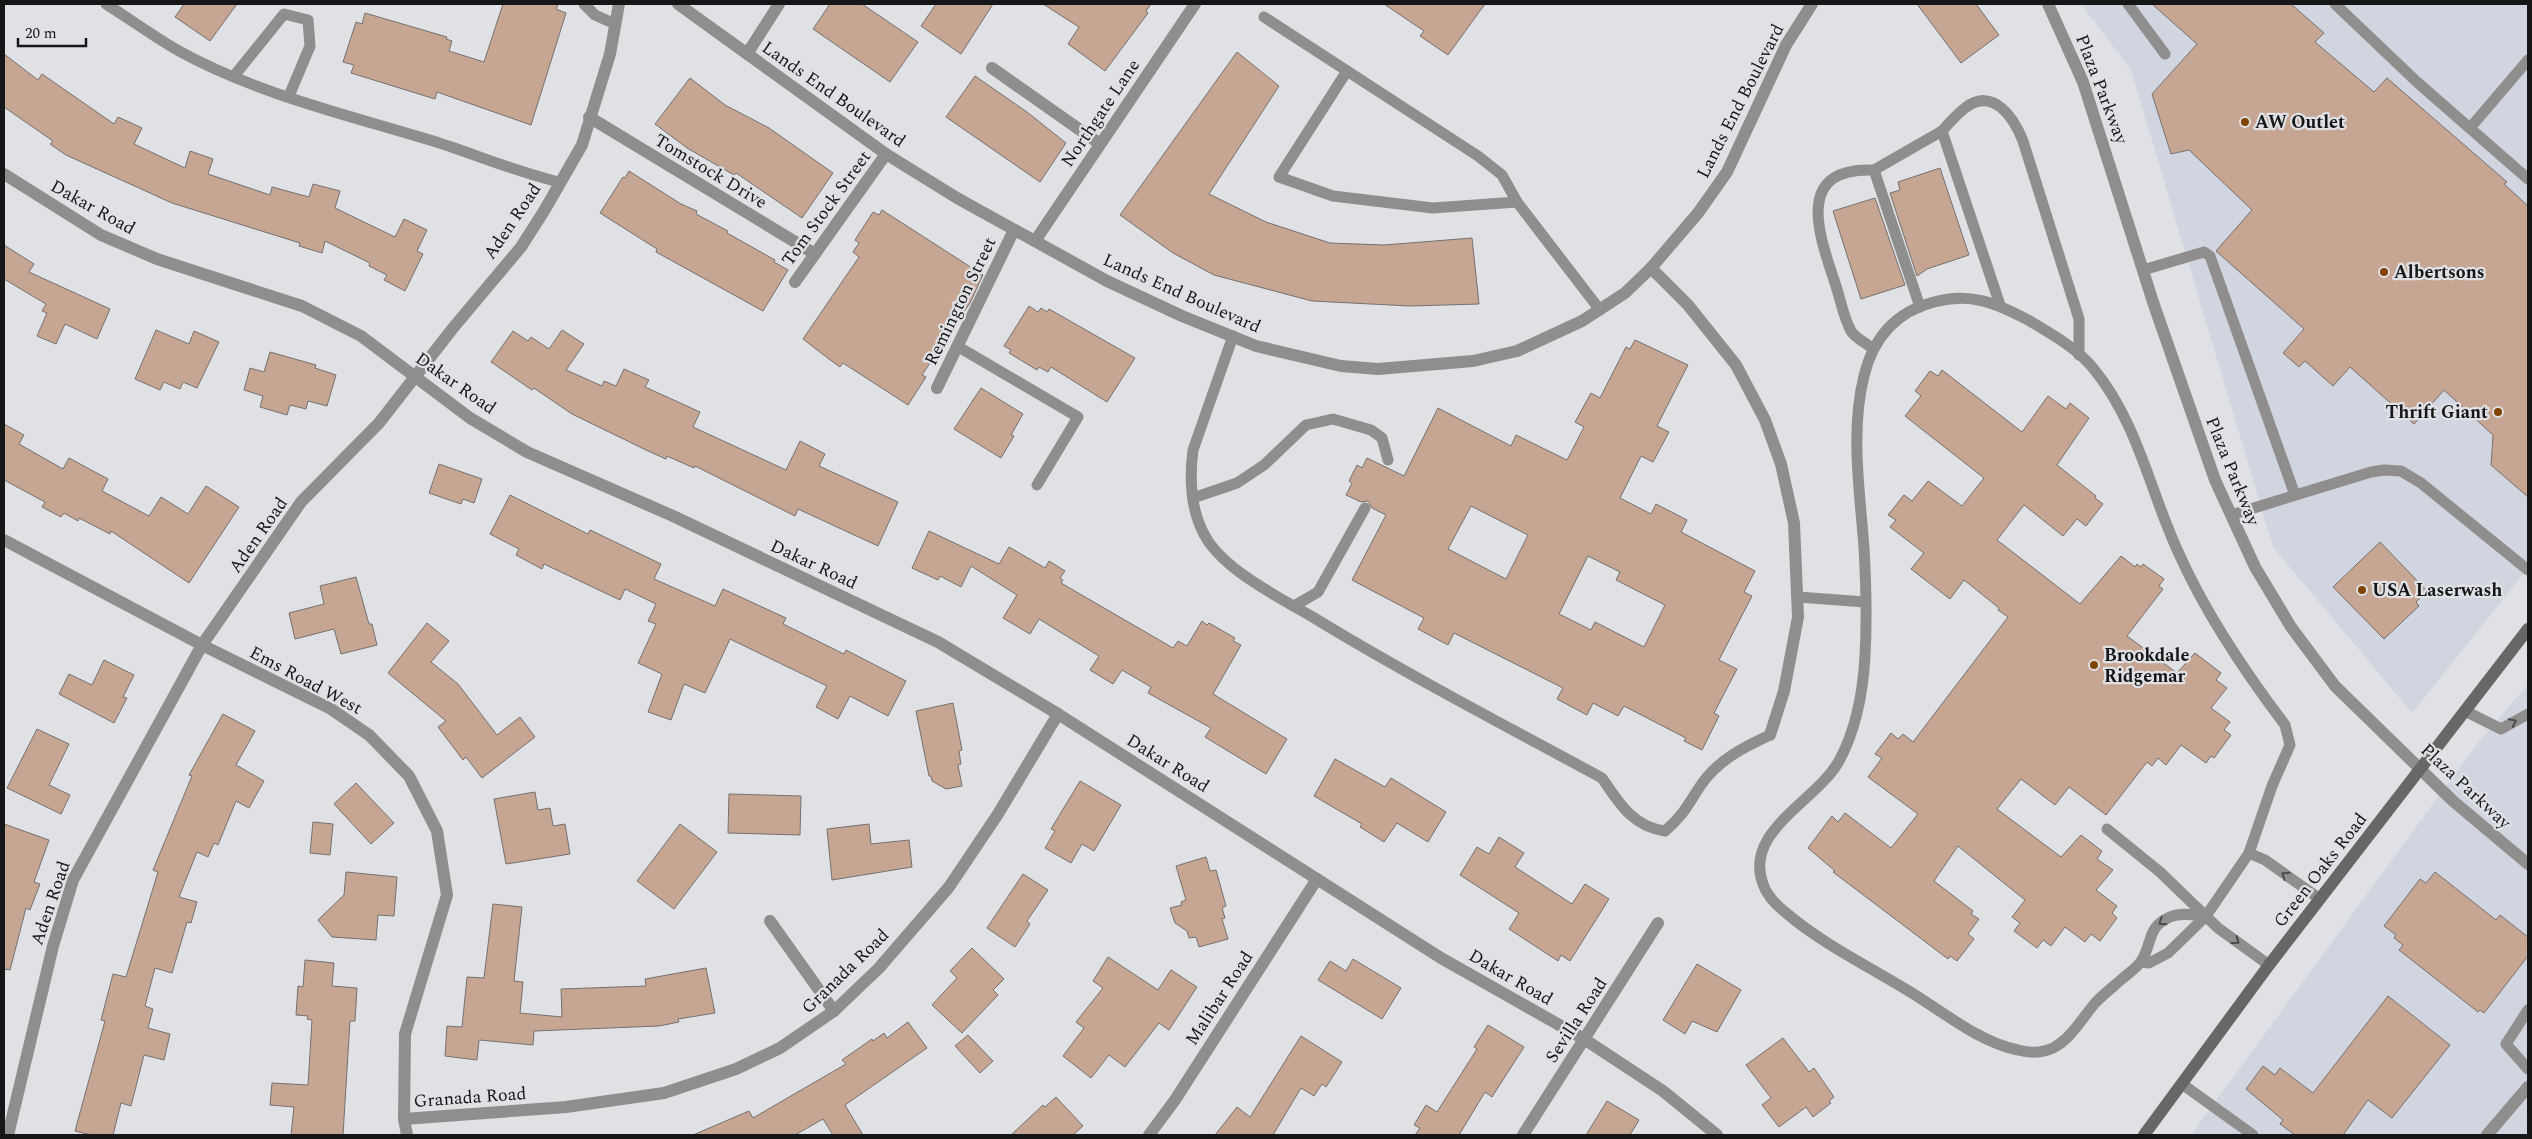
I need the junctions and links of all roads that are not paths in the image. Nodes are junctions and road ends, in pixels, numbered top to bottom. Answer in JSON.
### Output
{"nodes":[{"id":1,"x":106,"y":4,"type":"edge"},
{"id":2,"x":584,"y":4,"type":"edge"},
{"id":3,"x":619,"y":4,"type":"edge"},
{"id":4,"x":678,"y":4,"type":"edge"},
{"id":5,"x":779,"y":4,"type":"edge"},
{"id":6,"x":1195,"y":4,"type":"edge"},
{"id":7,"x":1812,"y":4,"type":"edge"},
{"id":8,"x":2050,"y":4,"type":"edge"},
{"id":9,"x":2128,"y":4,"type":"edge"},
{"id":10,"x":2335,"y":4,"type":"edge"},
{"id":11,"x":1264,"y":17,"type":"dead end"},
{"id":12,"x":615,"y":24,"type":"junction"},
{"id":13,"x":747,"y":54,"type":"junction"},
{"id":14,"x":2165,"y":54,"type":"dead end"},
{"id":15,"x":2528,"y":60,"type":"edge"},
{"id":16,"x":992,"y":68,"type":"dead end"},
{"id":17,"x":1347,"y":71,"type":"junction"},
{"id":18,"x":234,"y":76,"type":"junction"},
{"id":19,"x":289,"y":96,"type":"junction"},
{"id":20,"x":589,"y":117,"type":"junction"},
{"id":21,"x":2470,"y":128,"type":"junction"},
{"id":22,"x":1942,"y":131,"type":"junction"},
{"id":23,"x":1100,"y":144,"type":"junction"},
{"id":24,"x":886,"y":154,"type":"junction"},
{"id":25,"x":1874,"y":170,"type":"junction"},
{"id":26,"x":4,"y":174,"type":"edge"},
{"id":27,"x":2528,"y":179,"type":"edge"},
{"id":28,"x":559,"y":182,"type":"junction"},
{"id":29,"x":1517,"y":202,"type":"junction"},
{"id":30,"x":1014,"y":230,"type":"junction"},
{"id":31,"x":1035,"y":241,"type":"junction"},
{"id":32,"x":815,"y":254,"type":"junction"},
{"id":33,"x":1651,"y":268,"type":"junction"},
{"id":34,"x":2143,"y":270,"type":"junction"},
{"id":35,"x":795,"y":282,"type":"dead end"},
{"id":36,"x":2000,"y":305,"type":"junction"},
{"id":37,"x":1920,"y":306,"type":"junction"},
{"id":38,"x":1600,"y":310,"type":"junction"},
{"id":39,"x":1233,"y":336,"type":"junction"},
{"id":40,"x":957,"y":346,"type":"junction"},
{"id":41,"x":1872,"y":348,"type":"junction"},
{"id":42,"x":2079,"y":355,"type":"junction"},
{"id":43,"x":415,"y":377,"type":"junction"},
{"id":44,"x":936,"y":388,"type":"dead end"},
{"id":45,"x":1388,"y":460,"type":"dead end"},
{"id":46,"x":1037,"y":485,"type":"dead end"},
{"id":47,"x":2296,"y":495,"type":"junction"},
{"id":48,"x":1193,"y":498,"type":"junction"},
{"id":49,"x":1364,"y":508,"type":"dead end"},
{"id":50,"x":2231,"y":515,"type":"junction"},
{"id":51,"x":4,"y":540,"type":"edge"},
{"id":52,"x":2528,"y":570,"type":"edge"},
{"id":53,"x":1798,"y":597,"type":"junction"},
{"id":54,"x":1865,"y":602,"type":"junction"},
{"id":55,"x":1294,"y":606,"type":"junction"},
{"id":56,"x":2528,"y":629,"type":"edge"},
{"id":57,"x":202,"y":645,"type":"junction"},
{"id":58,"x":2465,"y":711,"type":"junction"},
{"id":59,"x":1058,"y":714,"type":"junction"},
{"id":60,"x":2528,"y":714,"type":"edge"},
{"id":61,"x":1770,"y":735,"type":"joint"},
{"id":62,"x":2421,"y":768,"type":"junction"},
{"id":63,"x":2106,"y":829,"type":"dead end"},
{"id":64,"x":2249,"y":853,"type":"junction"},
{"id":65,"x":2528,"y":864,"type":"edge"},
{"id":66,"x":1317,"y":879,"type":"junction"},
{"id":67,"x":2320,"y":899,"type":"junction"},
{"id":68,"x":2206,"y":916,"type":"junction"},
{"id":69,"x":770,"y":920,"type":"dead end"},
{"id":70,"x":1658,"y":923,"type":"dead end"},
{"id":71,"x":2142,"y":962,"type":"junction"},
{"id":72,"x":2269,"y":965,"type":"junction"},
{"id":73,"x":2528,"y":1010,"type":"edge"},
{"id":74,"x":834,"y":1011,"type":"junction"},
{"id":75,"x":1584,"y":1039,"type":"junction"},
{"id":76,"x":2528,"y":1070,"type":"edge"},
{"id":77,"x":2182,"y":1084,"type":"junction"},
{"id":78,"x":2528,"y":1087,"type":"edge"},
{"id":79,"x":404,"y":1119,"type":"junction"},
{"id":80,"x":8,"y":1135,"type":"edge"},
{"id":81,"x":407,"y":1135,"type":"edge"},
{"id":82,"x":1149,"y":1135,"type":"edge"},
{"id":83,"x":1523,"y":1135,"type":"edge"},
{"id":84,"x":1717,"y":1135,"type":"edge"},
{"id":85,"x":2144,"y":1135,"type":"edge"},
{"id":86,"x":2253,"y":1135,"type":"edge"},
{"id":87,"x":2487,"y":1135,"type":"edge"}],
"edges":[{"from":1,"to":18,"type":"lane"},
{"from":2,"to":12,"type":"lane"},
{"from":3,"to":12,"type":"street","name":"Aden Road"},
{"from":4,"to":13,"type":"street","name":"Lands End Boulevard"},
{"from":5,"to":13,"type":"street"},
{"from":6,"to":23,"type":"street","name":"Northgate Lane"},
{"from":7,"to":33,"type":"street","name":"Lands End Boulevard"},
{"from":8,"to":34,"type":"street","name":"Plaza Parkway"},
{"from":9,"to":14,"type":"lane"},
{"from":10,"to":21,"type":"lane"},
{"from":11,"to":17,"type":"lane"},
{"from":12,"to":20,"type":"street","name":"Aden Road"},
{"from":13,"to":24,"type":"street","name":"Lands End Boulevard"},
{"from":15,"to":21,"type":"lane"},
{"from":16,"to":23,"type":"street"},
{"from":17,"to":29,"type":"lane"},
{"from":17,"to":29,"type":"lane"},
{"from":18,"to":19,"type":"lane"},
{"from":18,"to":19,"type":"lane"},
{"from":19,"to":28,"type":"lane"},
{"from":20,"to":28,"type":"street","name":"Aden Road"},
{"from":20,"to":32,"type":"street","name":"Tomstock Drive"},
{"from":21,"to":27,"type":"lane"},
{"from":22,"to":25,"type":"lane"},
{"from":22,"to":36,"type":"lane"},
{"from":22,"to":42,"type":"lane"},
{"from":23,"to":31,"type":"street","name":"Northgate Lane"},
{"from":24,"to":30,"type":"street","name":"Lands End Boulevard"},
{"from":24,"to":32,"type":"street","name":"Tom Stock Street"},
{"from":25,"to":37,"type":"lane"},
{"from":25,"to":41,"type":"lane"},
{"from":26,"to":43,"type":"street","name":"Dakar Road"},
{"from":28,"to":43,"type":"street","name":"Aden Road"},
{"from":29,"to":38,"type":"lane"},
{"from":30,"to":31,"type":"street","name":"Lands End Boulevard"},
{"from":30,"to":40,"type":"street","name":"Remington Street"},
{"from":31,"to":39,"type":"street","name":"Lands End Boulevard"},
{"from":32,"to":35,"type":"street","name":"Tom Stock Street"},
{"from":33,"to":38,"type":"street","name":"Lands End Boulevard"},
{"from":33,"to":53,"type":"street"},
{"from":34,"to":47,"type":"lane"},
{"from":34,"to":50,"type":"street","name":"Plaza Parkway"},
{"from":36,"to":37,"type":"lane"},
{"from":36,"to":42,"type":"lane"},
{"from":37,"to":41,"type":"lane"},
{"from":38,"to":39,"type":"street","name":"Lands End Boulevard"},
{"from":39,"to":48,"type":"lane"},
{"from":40,"to":44,"type":"street","name":"Remington Street"},
{"from":40,"to":46,"type":"lane"},
{"from":41,"to":54,"type":"lane"},
{"from":42,"to":64,"type":"lane"},
{"from":43,"to":57,"type":"street","name":"Aden Road"},
{"from":43,"to":59,"type":"street","name":"Dakar Road"},
{"from":45,"to":48,"type":"lane"},
{"from":47,"to":50,"type":"lane"},
{"from":47,"to":52,"type":"lane"},
{"from":48,"to":55,"type":"lane"},
{"from":49,"to":55,"type":"lane"},
{"from":50,"to":62,"type":"street","name":"Plaza Parkway"},
{"from":51,"to":57,"type":"street","name":"Ems Road West"},
{"from":53,"to":54,"type":"lane"},
{"from":53,"to":61,"type":"street"},
{"from":54,"to":71,"type":"lane"},
{"from":55,"to":61,"type":"lane"},
{"from":56,"to":58,"type":"main road","name":"Green Oaks Road"},
{"from":57,"to":79,"type":"street","name":"Ems Road West"},
{"from":57,"to":80,"type":"street","name":"Aden Road"},
{"from":58,"to":60,"type":"lane","one_way":true},
{"from":58,"to":62,"type":"main road","name":"Green Oaks Road"},
{"from":59,"to":66,"type":"street","name":"Dakar Road"},
{"from":59,"to":74,"type":"street","name":"Granada Road"},
{"from":62,"to":65,"type":"street","name":"Plaza Parkway"},
{"from":62,"to":67,"type":"main road","name":"Green Oaks Road"},
{"from":63,"to":68,"type":"lane"},
{"from":67,"to":64,"type":"lane","one_way":true},
{"from":64,"to":68,"type":"lane"},
{"from":66,"to":75,"type":"street","name":"Dakar Road"},
{"from":66,"to":82,"type":"street","name":"Malibar Road"},
{"from":67,"to":72,"type":"main road","name":"Green Oaks Road"},
{"from":68,"to":71,"type":"lane"},
{"from":68,"to":71,"type":"lane","one_way":true},
{"from":68,"to":72,"type":"lane","one_way":true},
{"from":69,"to":74,"type":"street"},
{"from":70,"to":75,"type":"street","name":"Sevilla Road"},
{"from":72,"to":77,"type":"main road","name":"Green Oaks Road"},
{"from":73,"to":76,"type":"lane"},
{"from":74,"to":79,"type":"street","name":"Granada Road"},
{"from":75,"to":83,"type":"street","name":"Sevilla Road"},
{"from":75,"to":84,"type":"street","name":"Dakar Road"},
{"from":77,"to":85,"type":"main road","name":"Green Oaks Road"},
{"from":77,"to":86,"type":"lane"},
{"from":78,"to":87,"type":"street"},
{"from":79,"to":81,"type":"street","name":"Ems Road West"}]}
